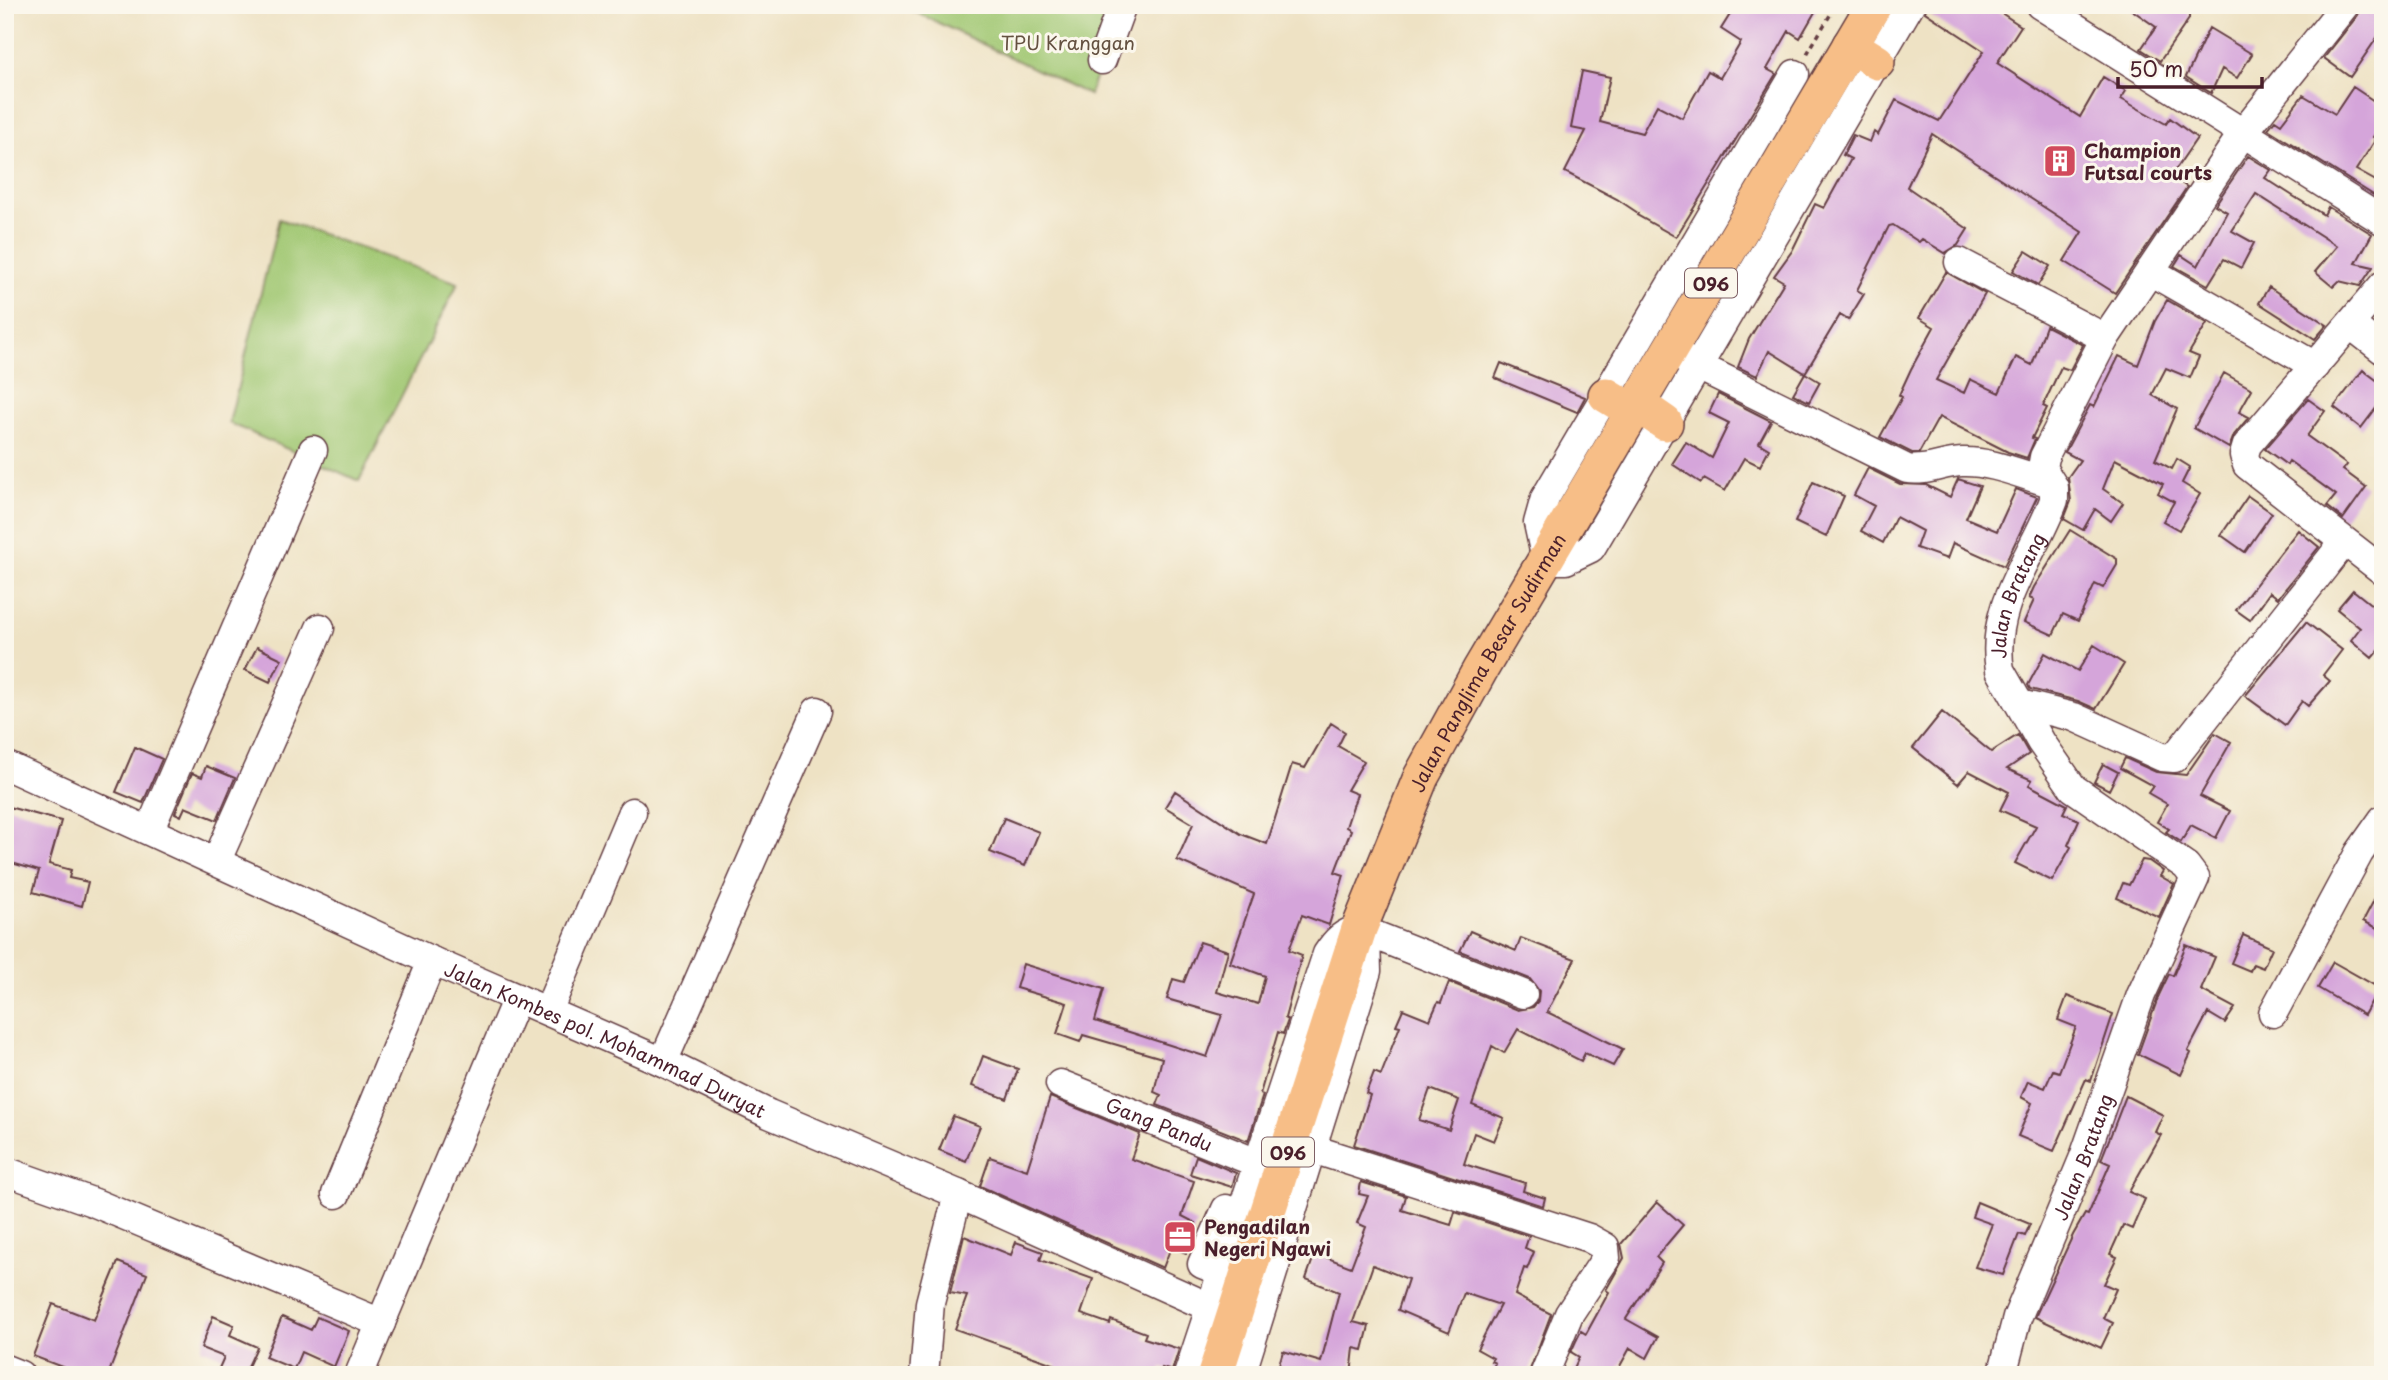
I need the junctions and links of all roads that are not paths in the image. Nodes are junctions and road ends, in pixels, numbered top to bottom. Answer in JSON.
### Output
{"nodes":[{"id":1,"x":1122,"y":5,"type":"edge"},
{"id":2,"x":1874,"y":5,"type":"edge"},
{"id":3,"x":1910,"y":5,"type":"edge"},
{"id":4,"x":2040,"y":5,"type":"edge"},
{"id":5,"x":2346,"y":5,"type":"edge"},
{"id":6,"x":1864,"y":54,"type":"junction"},
{"id":7,"x":1102,"y":60,"type":"dead end"},
{"id":8,"x":1795,"y":74,"type":"road end"},
{"id":9,"x":2244,"y":133,"type":"junction"},
{"id":10,"x":2383,"y":221,"type":"edge"},
{"id":11,"x":1959,"y":262,"type":"dead end"},
{"id":12,"x":2150,"y":271,"type":"junction"},
{"id":13,"x":2383,"y":285,"type":"edge"},
{"id":14,"x":2351,"y":325,"type":"junction"},
{"id":15,"x":2105,"y":338,"type":"junction"},
{"id":16,"x":2383,"y":350,"type":"edge"},
{"id":17,"x":1685,"y":359,"type":"junction"},
{"id":18,"x":2315,"y":366,"type":"junction"},
{"id":19,"x":1636,"y":409,"type":"junction"},
{"id":20,"x":313,"y":450,"type":"dead end"},
{"id":21,"x":2048,"y":482,"type":"junction"},
{"id":22,"x":2344,"y":542,"type":"junction"},
{"id":23,"x":2383,"y":570,"type":"edge"},
{"id":24,"x":320,"y":628,"type":"dead end"},
{"id":25,"x":2020,"y":704,"type":"junction"},
{"id":26,"x":817,"y":711,"type":"dead end"},
{"id":27,"x":5,"y":765,"type":"edge"},
{"id":28,"x":632,"y":812,"type":"dead end"},
{"id":29,"x":2383,"y":819,"type":"edge"},
{"id":30,"x":150,"y":829,"type":"junction"},
{"id":31,"x":217,"y":860,"type":"junction"},
{"id":32,"x":1359,"y":929,"type":"junction"},
{"id":33,"x":432,"y":961,"type":"junction"},
{"id":34,"x":1523,"y":994,"type":"dead end"},
{"id":35,"x":517,"y":998,"type":"junction"},
{"id":36,"x":548,"y":1011,"type":"junction"},
{"id":37,"x":2273,"y":1013,"type":"dead end"},
{"id":38,"x":1307,"y":1052,"type":"junction"},
{"id":39,"x":663,"y":1062,"type":"junction"},
{"id":40,"x":1060,"y":1084,"type":"dead end"},
{"id":41,"x":1302,"y":1145,"type":"junction"},
{"id":42,"x":1257,"y":1163,"type":"junction"},
{"id":43,"x":5,"y":1171,"type":"edge"},
{"id":44,"x":336,"y":1194,"type":"dead end"},
{"id":45,"x":958,"y":1194,"type":"junction"},
{"id":46,"x":1253,"y":1218,"type":"junction"},
{"id":47,"x":1233,"y":1277,"type":"junction"},
{"id":48,"x":1222,"y":1312,"type":"junction"},
{"id":49,"x":381,"y":1324,"type":"junction"},
{"id":50,"x":5,"y":1369,"type":"edge"},
{"id":51,"x":20,"y":1375,"type":"edge"},
{"id":52,"x":359,"y":1375,"type":"edge"},
{"id":53,"x":924,"y":1375,"type":"edge"},
{"id":54,"x":1188,"y":1375,"type":"edge"},
{"id":55,"x":1215,"y":1375,"type":"edge"},
{"id":56,"x":1241,"y":1375,"type":"edge"},
{"id":57,"x":1544,"y":1375,"type":"edge"},
{"id":58,"x":2002,"y":1375,"type":"edge"}],
"edges":[{"from":1,"to":7,"type":"street"},
{"from":2,"to":6,"type":"main road","name":"Jalan Panglima Besar Sudirman","number":"096"},
{"from":3,"to":6,"type":"street"},
{"from":4,"to":9,"type":"street"},
{"from":5,"to":9,"type":"street","name":"Jalan Bratang"},
{"from":6,"to":17,"type":"main road","name":"Jalan Panglima Besar Sudirman","number":"096"},
{"from":8,"to":19,"type":"street"},
{"from":9,"to":10,"type":"street"},
{"from":9,"to":12,"type":"street","name":"Jalan Bratang"},
{"from":11,"to":15,"type":"street"},
{"from":12,"to":15,"type":"street","name":"Jalan Bratang"},
{"from":12,"to":18,"type":"street"},
{"from":13,"to":14,"type":"street"},
{"from":14,"to":16,"type":"street"},
{"from":14,"to":18,"type":"street"},
{"from":15,"to":21,"type":"street","name":"Jalan Bratang"},
{"from":17,"to":19,"type":"main road","name":"Jalan Panglima Besar Sudirman","number":"096"},
{"from":17,"to":21,"type":"street"},
{"from":18,"to":22,"type":"street"},
{"from":19,"to":32,"type":"main road","name":"Jalan Panglima Besar Sudirman","number":"096"},
{"from":20,"to":30,"type":"street"},
{"from":21,"to":25,"type":"street","name":"Jalan Bratang"},
{"from":22,"to":23,"type":"street"},
{"from":22,"to":25,"type":"street"},
{"from":24,"to":31,"type":"street"},
{"from":25,"to":58,"type":"street","name":"Jalan Bratang"},
{"from":26,"to":39,"type":"street"},
{"from":27,"to":30,"type":"street","name":"Jalan Kombes pol. Mohammad Duryat"},
{"from":28,"to":36,"type":"street"},
{"from":29,"to":37,"type":"street"},
{"from":30,"to":31,"type":"street","name":"Jalan Kombes pol. Mohammad Duryat"},
{"from":31,"to":33,"type":"street","name":"Jalan Kombes pol. Mohammad Duryat"},
{"from":32,"to":34,"type":"street"},
{"from":32,"to":38,"type":"main road","name":"Jalan Panglima Besar Sudirman","number":"096"},
{"from":32,"to":41,"type":"street"},
{"from":33,"to":35,"type":"street","name":"Jalan Kombes pol. Mohammad Duryat"},
{"from":33,"to":44,"type":"street"},
{"from":35,"to":36,"type":"street","name":"Jalan Kombes pol. Mohammad Duryat"},
{"from":35,"to":49,"type":"street"},
{"from":36,"to":39,"type":"street","name":"Jalan Kombes pol. Mohammad Duryat"},
{"from":38,"to":41,"type":"main road","name":"Jalan Panglima Besar Sudirman","number":"096"},
{"from":38,"to":42,"type":"street"},
{"from":39,"to":45,"type":"street","name":"Jalan Kombes pol. Mohammad Duryat"},
{"from":40,"to":42,"type":"street","name":"Gang Pandu"},
{"from":41,"to":46,"type":"main road","name":"Jalan Panglima Besar Sudirman","number":"096"},
{"from":41,"to":56,"type":"street"},
{"from":41,"to":57,"type":"street"},
{"from":42,"to":46,"type":"street"},
{"from":43,"to":49,"type":"street"},
{"from":45,"to":48,"type":"street","name":"Jalan Kombes pol. Mohammad Duryat"},
{"from":45,"to":53,"type":"street"},
{"from":46,"to":47,"type":"main road","name":"Jalan Panglima Besar Sudirman","number":"096"},
{"from":46,"to":47,"type":"street"},
{"from":47,"to":48,"type":"main road","name":"Jalan Panglima Besar Sudirman","number":"096"},
{"from":48,"to":54,"type":"street"},
{"from":48,"to":55,"type":"main road","name":"Jalan Panglima Besar Sudirman","number":"096"},
{"from":49,"to":52,"type":"street"},
{"from":50,"to":51,"type":"street"}]}
